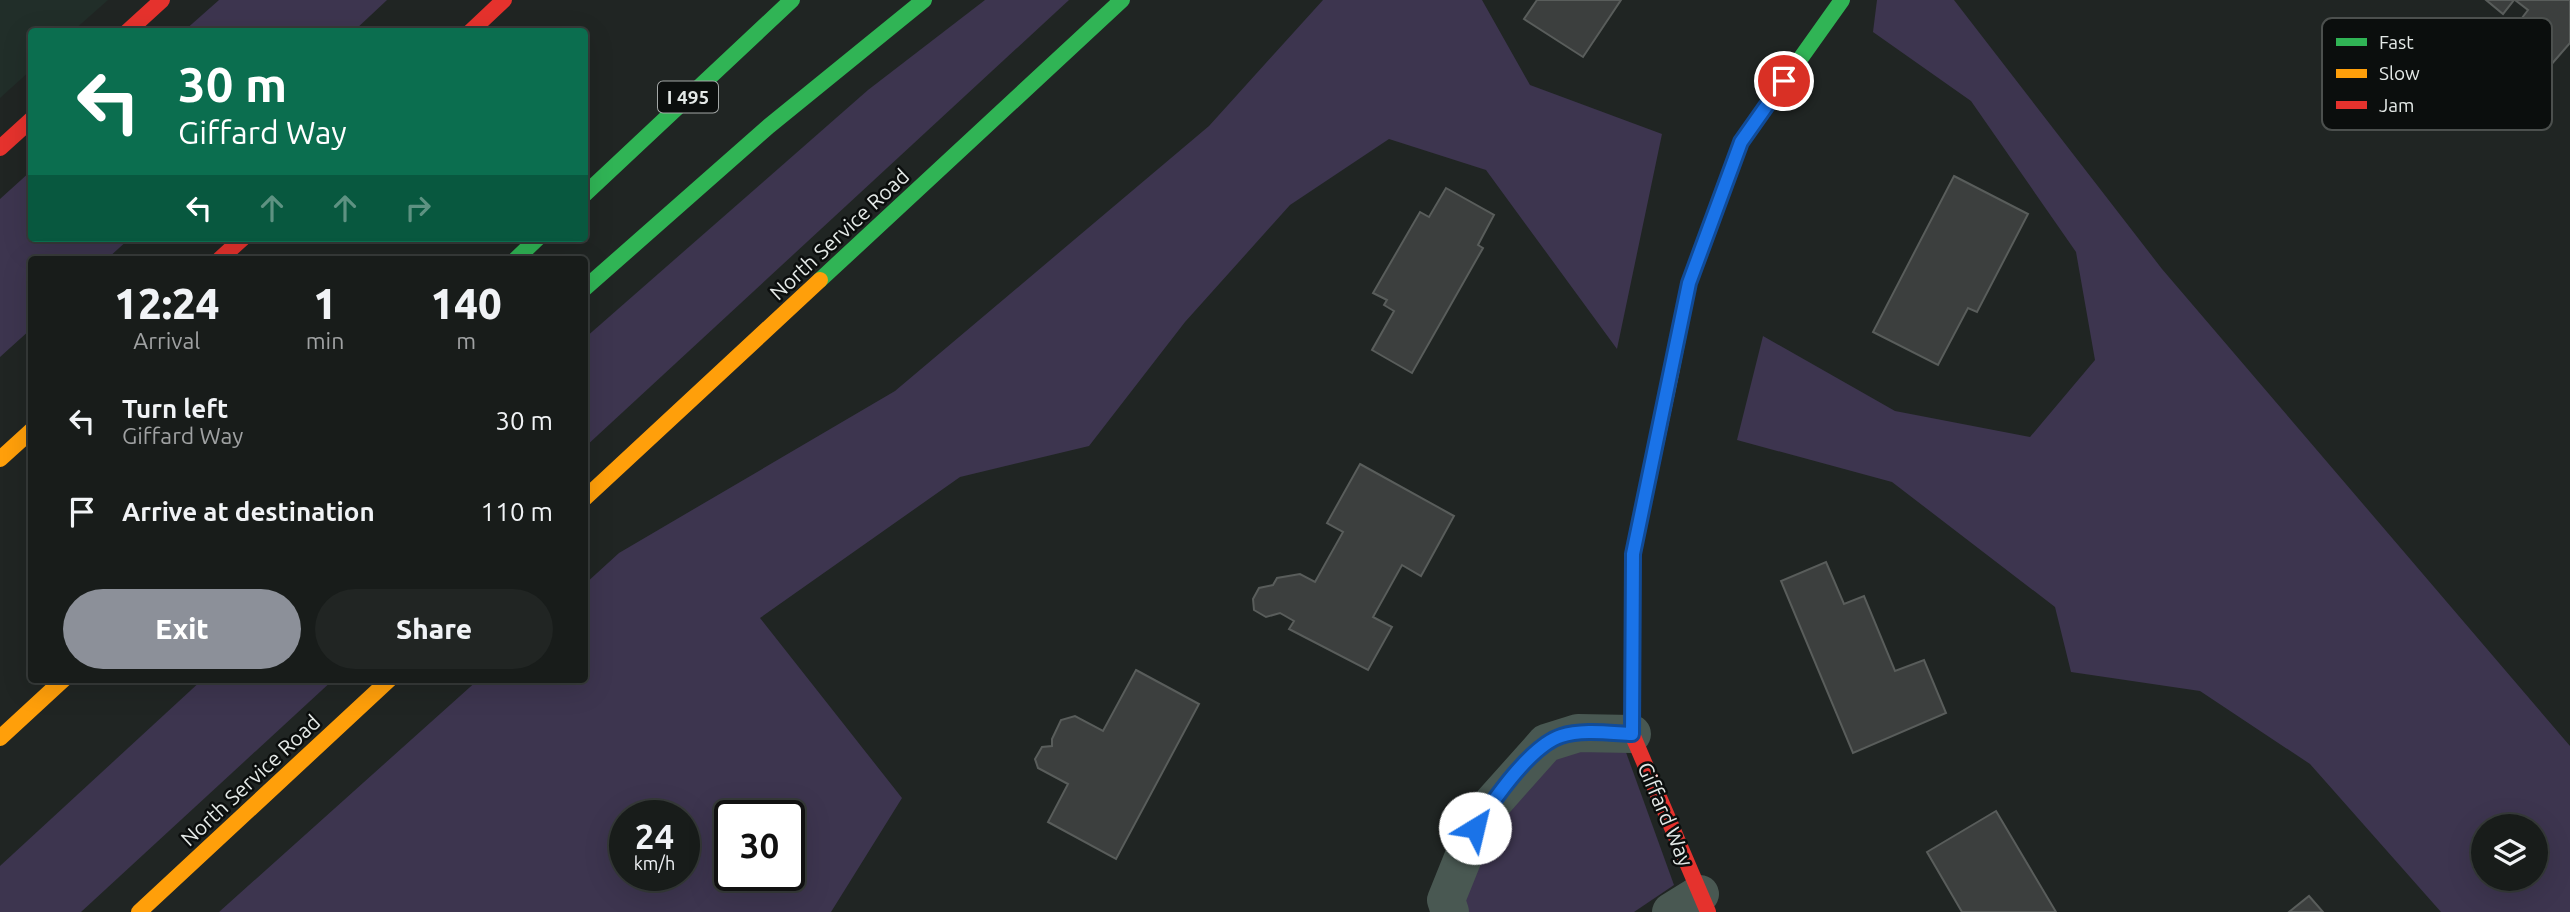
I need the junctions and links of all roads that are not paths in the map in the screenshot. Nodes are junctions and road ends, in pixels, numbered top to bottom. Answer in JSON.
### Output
{"nodes":[{"id":1,"x":162,"y":0,"type":"edge"},
{"id":2,"x":504,"y":0,"type":"edge"},
{"id":3,"x":792,"y":0,"type":"edge"},
{"id":4,"x":924,"y":0,"type":"edge"},
{"id":5,"x":1122,"y":0,"type":"edge"},
{"id":6,"x":1842,"y":0,"type":"edge"},
{"id":7,"x":131,"y":28,"type":"edge"},
{"id":8,"x":474,"y":28,"type":"edge"},
{"id":9,"x":28,"y":123,"type":"edge"},
{"id":10,"x":0,"y":148,"type":"edge"},
{"id":11,"x":588,"y":191,"type":"edge"},
{"id":12,"x":239,"y":242,"type":"edge"},
{"id":13,"x":534,"y":242,"type":"edge"},
{"id":14,"x":223,"y":256,"type":"edge"},
{"id":15,"x":519,"y":256,"type":"edge"},
{"id":16,"x":588,"y":285,"type":"edge"},
{"id":17,"x":28,"y":434,"type":"edge"},
{"id":18,"x":0,"y":459,"type":"edge"},
{"id":19,"x":588,"y":495,"type":"edge"},
{"id":20,"x":60,"y":683,"type":"edge"},
{"id":21,"x":386,"y":683,"type":"edge"},
{"id":22,"x":1632,"y":734,"type":"junction"},
{"id":23,"x":0,"y":738,"type":"edge"},
{"id":24,"x":1693,"y":906,"type":"edge"},
{"id":25,"x":139,"y":912,"type":"edge"},
{"id":26,"x":1450,"y":912,"type":"edge"}],
"edges":[{"from":1,"to":7,"type":"main road"},
{"from":2,"to":8,"type":"main road"},
{"from":3,"to":11,"type":"main road","number":"I 495"},
{"from":4,"to":16,"type":"main road"},
{"from":5,"to":19,"type":"main road","name":"North Service Road"},
{"from":6,"to":22,"type":"main road","name":"Giffard Way"},
{"from":9,"to":10,"type":"main road"},
{"from":12,"to":14,"type":"main road"},
{"from":13,"to":15,"type":"main road"},
{"from":17,"to":18,"type":"main road"},
{"from":20,"to":23,"type":"main road"},
{"from":21,"to":25,"type":"main road","name":"North Service Road"},
{"from":22,"to":24,"type":"main road","name":"Giffard Way"},
{"from":22,"to":26,"type":"street"}]}
